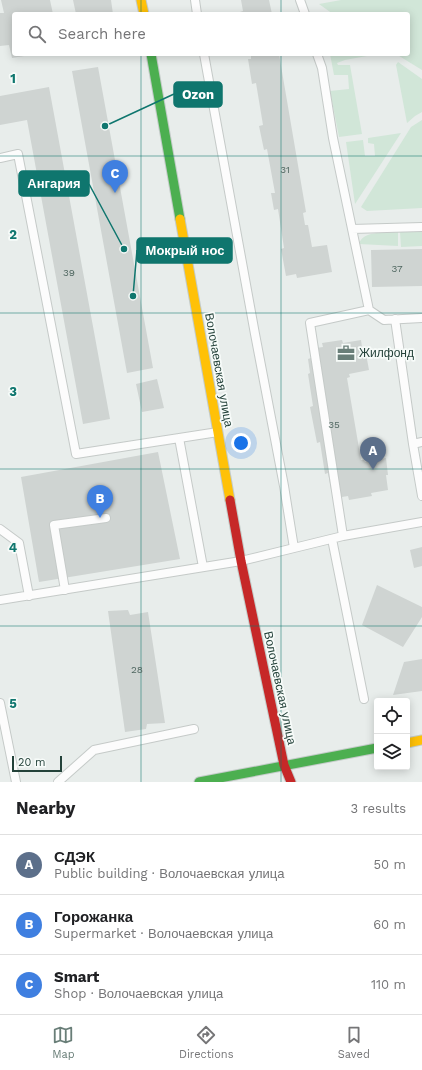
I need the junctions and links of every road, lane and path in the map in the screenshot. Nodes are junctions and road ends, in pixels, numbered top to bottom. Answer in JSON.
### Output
{"nodes":[{"id":1,"x":141,"y":0,"type":"edge"},
{"id":2,"x":195,"y":0,"type":"edge"},
{"id":3,"x":300,"y":0,"type":"edge"},
{"id":4,"x":144,"y":12,"type":"edge"},
{"id":5,"x":197,"y":12,"type":"edge"},
{"id":6,"x":304,"y":12,"type":"edge"},
{"id":7,"x":151,"y":56,"type":"edge"},
{"id":8,"x":204,"y":56,"type":"edge"},
{"id":9,"x":318,"y":56,"type":"edge"},
{"id":10,"x":0,"y":158,"type":"edge"},
{"id":11,"x":422,"y":227,"type":"edge"},
{"id":12,"x":352,"y":229,"type":"junction"},
{"id":13,"x":369,"y":310,"type":"junction"},
{"id":14,"x":422,"y":318,"type":"edge"},
{"id":15,"x":395,"y":320,"type":"junction"},
{"id":16,"x":218,"y":432,"type":"junction"},
{"id":17,"x":179,"y":438,"type":"junction"},
{"id":18,"x":422,"y":442,"type":"edge"},
{"id":19,"x":413,"y":444,"type":"junction"},
{"id":20,"x":422,"y":496,"type":"edge"},
{"id":21,"x":106,"y":518,"type":"dead end"},
{"id":22,"x":422,"y":522,"type":"edge"},
{"id":23,"x":0,"y":529,"type":"edge"},
{"id":24,"x":344,"y":536,"type":"junction"},
{"id":25,"x":332,"y":539,"type":"junction"},
{"id":26,"x":294,"y":548,"type":"junction"},
{"id":27,"x":241,"y":561,"type":"junction"},
{"id":28,"x":203,"y":567,"type":"junction"},
{"id":29,"x":66,"y":590,"type":"junction"},
{"id":30,"x":29,"y":596,"type":"junction"},
{"id":31,"x":0,"y":600,"type":"edge"},
{"id":32,"x":364,"y":699,"type":"dead end"},
{"id":33,"x":0,"y":703,"type":"edge"},
{"id":34,"x":194,"y":729,"type":"dead end"},
{"id":35,"x":422,"y":740,"type":"edge"},
{"id":36,"x":410,"y":742,"type":"edge"},
{"id":37,"x":374,"y":749,"type":"edge"},
{"id":38,"x":284,"y":765,"type":"junction"},
{"id":39,"x":216,"y":780,"type":"edge"},
{"id":40,"x":16,"y":782,"type":"edge"},
{"id":41,"x":58,"y":782,"type":"edge"},
{"id":42,"x":199,"y":782,"type":"edge"},
{"id":43,"x":291,"y":782,"type":"edge"}],
"edges":[{"from":1,"to":4,"type":"street"},
{"from":2,"to":5,"type":"lane"},
{"from":3,"to":6,"type":"lane"},
{"from":7,"to":16,"type":"street","name":"Волочаевская улица"},
{"from":8,"to":26,"type":"lane"},
{"from":9,"to":12,"type":"lane"},
{"from":10,"to":17,"type":"lane"},
{"from":11,"to":12,"type":"lane"},
{"from":12,"to":13,"type":"lane"},
{"from":13,"to":15,"type":"lane"},
{"from":13,"to":24,"type":"lane"},
{"from":14,"to":15,"type":"lane"},
{"from":15,"to":19,"type":"lane"},
{"from":16,"to":17,"type":"lane"},
{"from":16,"to":27,"type":"street","name":"Волочаевская улица"},
{"from":17,"to":28,"type":"lane"},
{"from":18,"to":19,"type":"lane"},
{"from":19,"to":20,"type":"lane"},
{"from":21,"to":29,"type":"lane"},
{"from":22,"to":24,"type":"lane"},
{"from":23,"to":30,"type":"lane"},
{"from":24,"to":25,"type":"lane"},
{"from":25,"to":26,"type":"lane"},
{"from":25,"to":32,"type":"lane"},
{"from":26,"to":27,"type":"lane"},
{"from":27,"to":28,"type":"lane"},
{"from":27,"to":38,"type":"street","name":"Волочаевская улица"},
{"from":28,"to":29,"type":"lane"},
{"from":29,"to":30,"type":"lane"},
{"from":30,"to":31,"type":"lane"},
{"from":33,"to":40,"type":"lane"},
{"from":34,"to":41,"type":"lane"},
{"from":35,"to":36,"type":"street"},
{"from":37,"to":38,"type":"street"},
{"from":38,"to":39,"type":"street"},
{"from":38,"to":43,"type":"street","name":"Волочаевская улица"},
{"from":39,"to":42,"type":"street"}]}
